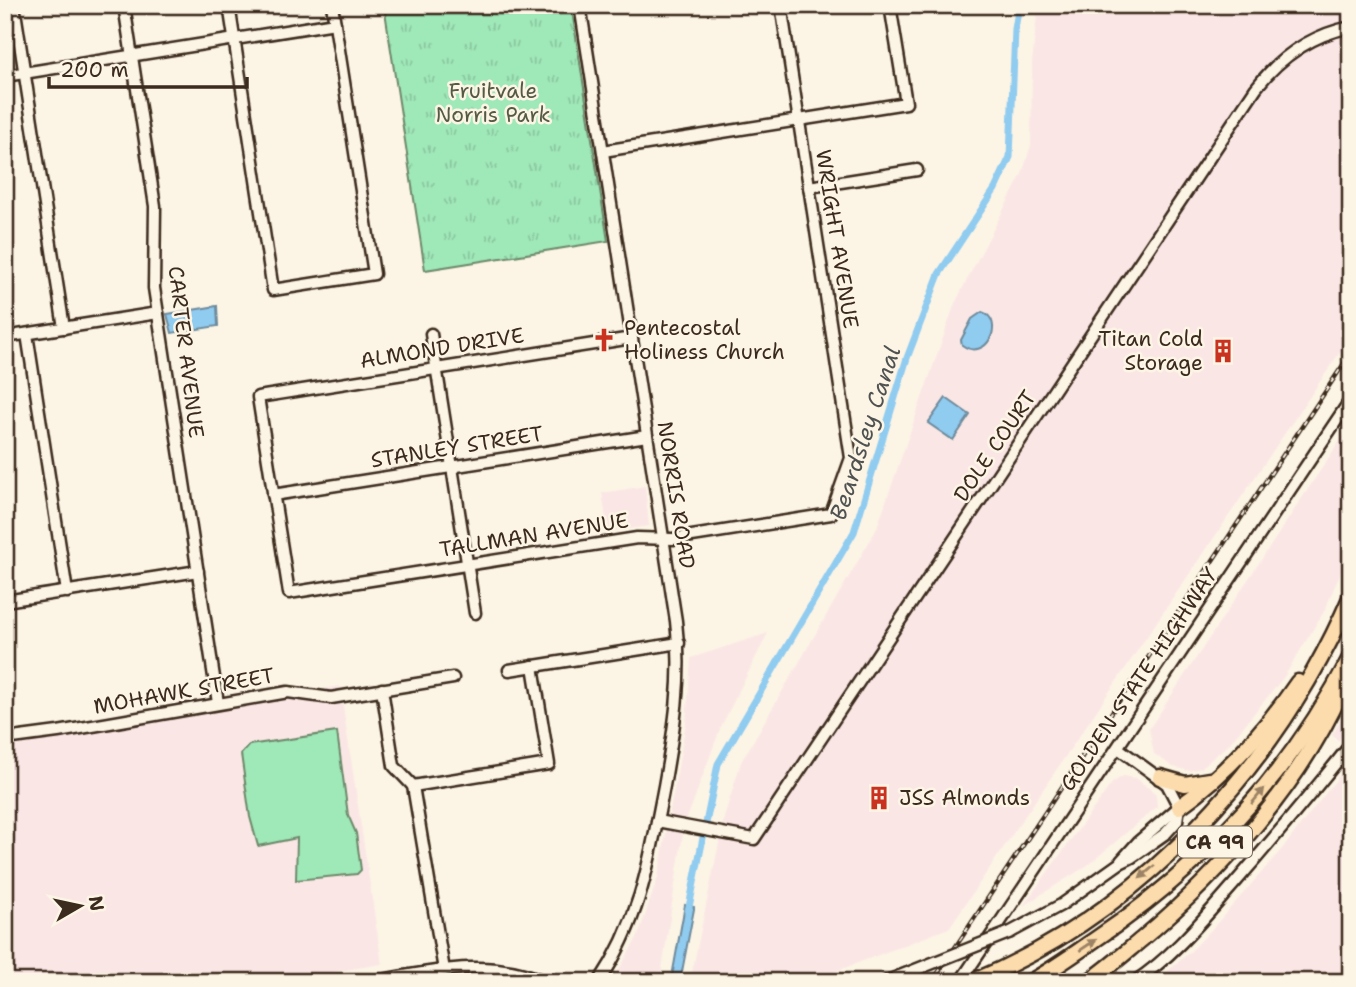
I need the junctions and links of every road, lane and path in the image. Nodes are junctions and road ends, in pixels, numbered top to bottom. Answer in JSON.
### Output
{"nodes":[{"id":1,"x":15,"y":5,"type":"edge"},
{"id":2,"x":124,"y":5,"type":"edge"},
{"id":3,"x":229,"y":5,"type":"edge"},
{"id":4,"x":332,"y":5,"type":"edge"},
{"id":5,"x":580,"y":5,"type":"edge"},
{"id":6,"x":781,"y":5,"type":"edge"},
{"id":7,"x":890,"y":5,"type":"edge"},
{"id":8,"x":335,"y":23,"type":"junction"},
{"id":9,"x":1351,"y":27,"type":"edge"},
{"id":10,"x":234,"y":39,"type":"junction"},
{"id":11,"x":131,"y":55,"type":"junction"},
{"id":12,"x":24,"y":72,"type":"junction"},
{"id":13,"x":5,"y":76,"type":"edge"},
{"id":14,"x":799,"y":120,"type":"junction"},
{"id":15,"x":603,"y":151,"type":"junction"},
{"id":16,"x":916,"y":170,"type":"dead end"},
{"id":17,"x":809,"y":187,"type":"junction"},
{"id":18,"x":158,"y":313,"type":"junction"},
{"id":19,"x":64,"y":328,"type":"junction"},
{"id":20,"x":27,"y":334,"type":"junction"},
{"id":21,"x":431,"y":334,"type":"dead end"},
{"id":22,"x":5,"y":337,"type":"edge"},
{"id":23,"x":632,"y":338,"type":"junction"},
{"id":24,"x":436,"y":369,"type":"junction"},
{"id":25,"x":1351,"y":398,"type":"edge"},
{"id":26,"x":647,"y":436,"type":"junction"},
{"id":27,"x":451,"y":467,"type":"junction"},
{"id":28,"x":844,"y":478,"type":"joint"},
{"id":29,"x":273,"y":495,"type":"junction"},
{"id":30,"x":663,"y":540,"type":"junction"},
{"id":31,"x":467,"y":565,"type":"junction"},
{"id":32,"x":198,"y":571,"type":"junction"},
{"id":33,"x":67,"y":592,"type":"junction"},
{"id":34,"x":1351,"y":596,"type":"edge"},
{"id":35,"x":5,"y":601,"type":"edge"},
{"id":36,"x":475,"y":613,"type":"dead end"},
{"id":37,"x":1338,"y":626,"type":"junction"},
{"id":38,"x":679,"y":643,"type":"junction"},
{"id":39,"x":1351,"y":656,"type":"edge"},
{"id":40,"x":533,"y":666,"type":"junction"},
{"id":41,"x":1351,"y":666,"type":"edge"},
{"id":42,"x":509,"y":670,"type":"dead end"},
{"id":43,"x":453,"y":678,"type":"dead end"},
{"id":44,"x":382,"y":689,"type":"junction"},
{"id":45,"x":218,"y":703,"type":"junction"},
{"id":46,"x":5,"y":739,"type":"edge"},
{"id":47,"x":1351,"y":744,"type":"edge"},
{"id":48,"x":1118,"y":748,"type":"junction"},
{"id":49,"x":1160,"y":777,"type":"junction"},
{"id":50,"x":1213,"y":778,"type":"junction"},
{"id":51,"x":413,"y":786,"type":"junction"},
{"id":52,"x":1179,"y":807,"type":"junction"},
{"id":53,"x":657,"y":821,"type":"junction"},
{"id":54,"x":443,"y":970,"type":"junction"},
{"id":55,"x":977,"y":980,"type":"edge"},
{"id":56,"x":370,"y":982,"type":"edge"},
{"id":57,"x":546,"y":982,"type":"edge"},
{"id":58,"x":600,"y":982,"type":"edge"},
{"id":59,"x":885,"y":982,"type":"edge"},
{"id":60,"x":960,"y":982,"type":"edge"},
{"id":61,"x":1030,"y":982,"type":"edge"},
{"id":62,"x":1088,"y":982,"type":"edge"},
{"id":63,"x":1134,"y":982,"type":"edge"}],
"edges":[{"from":1,"to":12,"type":"street"},
{"from":2,"to":11,"type":"street","name":"CARTER AVENUE"},
{"from":3,"to":10,"type":"street"},
{"from":4,"to":8,"type":"street"},
{"from":5,"to":15,"type":"street","name":"NORRIS ROAD"},
{"from":6,"to":14,"type":"street","name":"WRIGHT AVENUE"},
{"from":7,"to":14,"type":"street"},
{"from":8,"to":10,"type":"street"},
{"from":8,"to":10,"type":"street"},
{"from":9,"to":53,"type":"street","name":"DOLE COURT"},
{"from":10,"to":11,"type":"street"},
{"from":11,"to":12,"type":"street"},
{"from":11,"to":18,"type":"street","name":"CARTER AVENUE"},
{"from":12,"to":13,"type":"street"},
{"from":12,"to":19,"type":"street"},
{"from":14,"to":15,"type":"street"},
{"from":14,"to":17,"type":"street","name":"WRIGHT AVENUE"},
{"from":15,"to":23,"type":"street","name":"NORRIS ROAD"},
{"from":16,"to":17,"type":"street"},
{"from":17,"to":28,"type":"street","name":"WRIGHT AVENUE"},
{"from":18,"to":19,"type":"street"},
{"from":18,"to":32,"type":"street","name":"CARTER AVENUE"},
{"from":19,"to":20,"type":"street"},
{"from":20,"to":22,"type":"street"},
{"from":20,"to":33,"type":"street"},
{"from":21,"to":24,"type":"street"},
{"from":23,"to":24,"type":"street","name":"ALMOND DRIVE"},
{"from":23,"to":26,"type":"street","name":"NORRIS ROAD"},
{"from":24,"to":27,"type":"street"},
{"from":24,"to":29,"type":"street","name":"ALMOND DRIVE"},
{"from":25,"to":48,"type":"street","name":"GOLDEN STATE HIGHWAY"},
{"from":26,"to":27,"type":"street","name":"STANLEY STREET"},
{"from":26,"to":30,"type":"street","name":"NORRIS ROAD"},
{"from":27,"to":29,"type":"street","name":"STANLEY STREET"},
{"from":27,"to":31,"type":"street"},
{"from":28,"to":30,"type":"street","name":"TALLMAN AVENUE"},
{"from":29,"to":31,"type":"street","name":"TALLMAN AVENUE"},
{"from":30,"to":31,"type":"street","name":"TALLMAN AVENUE"},
{"from":30,"to":38,"type":"street","name":"NORRIS ROAD"},
{"from":31,"to":36,"type":"street"},
{"from":32,"to":33,"type":"street"},
{"from":32,"to":45,"type":"street","name":"CARTER AVENUE"},
{"from":33,"to":35,"type":"street"},
{"from":34,"to":37,"type":"highway","number":"CA 99"},
{"from":37,"to":50,"type":"highway"},
{"from":37,"to":55,"type":"highway","number":"CA 99","one_way":true},
{"from":38,"to":40,"type":"street"},
{"from":38,"to":53,"type":"street","name":"NORRIS ROAD"},
{"from":61,"to":39,"type":"highway","number":"CA 99","one_way":true},
{"from":40,"to":42,"type":"street"},
{"from":40,"to":51,"type":"street"},
{"from":41,"to":62,"type":"highway"},
{"from":43,"to":44,"type":"street","name":"MOHAWK STREET"},
{"from":44,"to":45,"type":"street","name":"MOHAWK STREET"},
{"from":44,"to":51,"type":"street"},
{"from":45,"to":46,"type":"street","name":"MOHAWK STREET"},
{"from":47,"to":63,"type":"street"},
{"from":48,"to":49,"type":"street"},
{"from":48,"to":60,"type":"street","name":"GOLDEN STATE HIGHWAY"},
{"from":49,"to":50,"type":"highway"},
{"from":49,"to":52,"type":"street"},
{"from":50,"to":52,"type":"highway"},
{"from":51,"to":54,"type":"street"},
{"from":52,"to":59,"type":"street","bridge":true},
{"from":53,"to":58,"type":"street","name":"NORRIS ROAD"},
{"from":54,"to":56,"type":"street"},
{"from":54,"to":57,"type":"street"}]}
